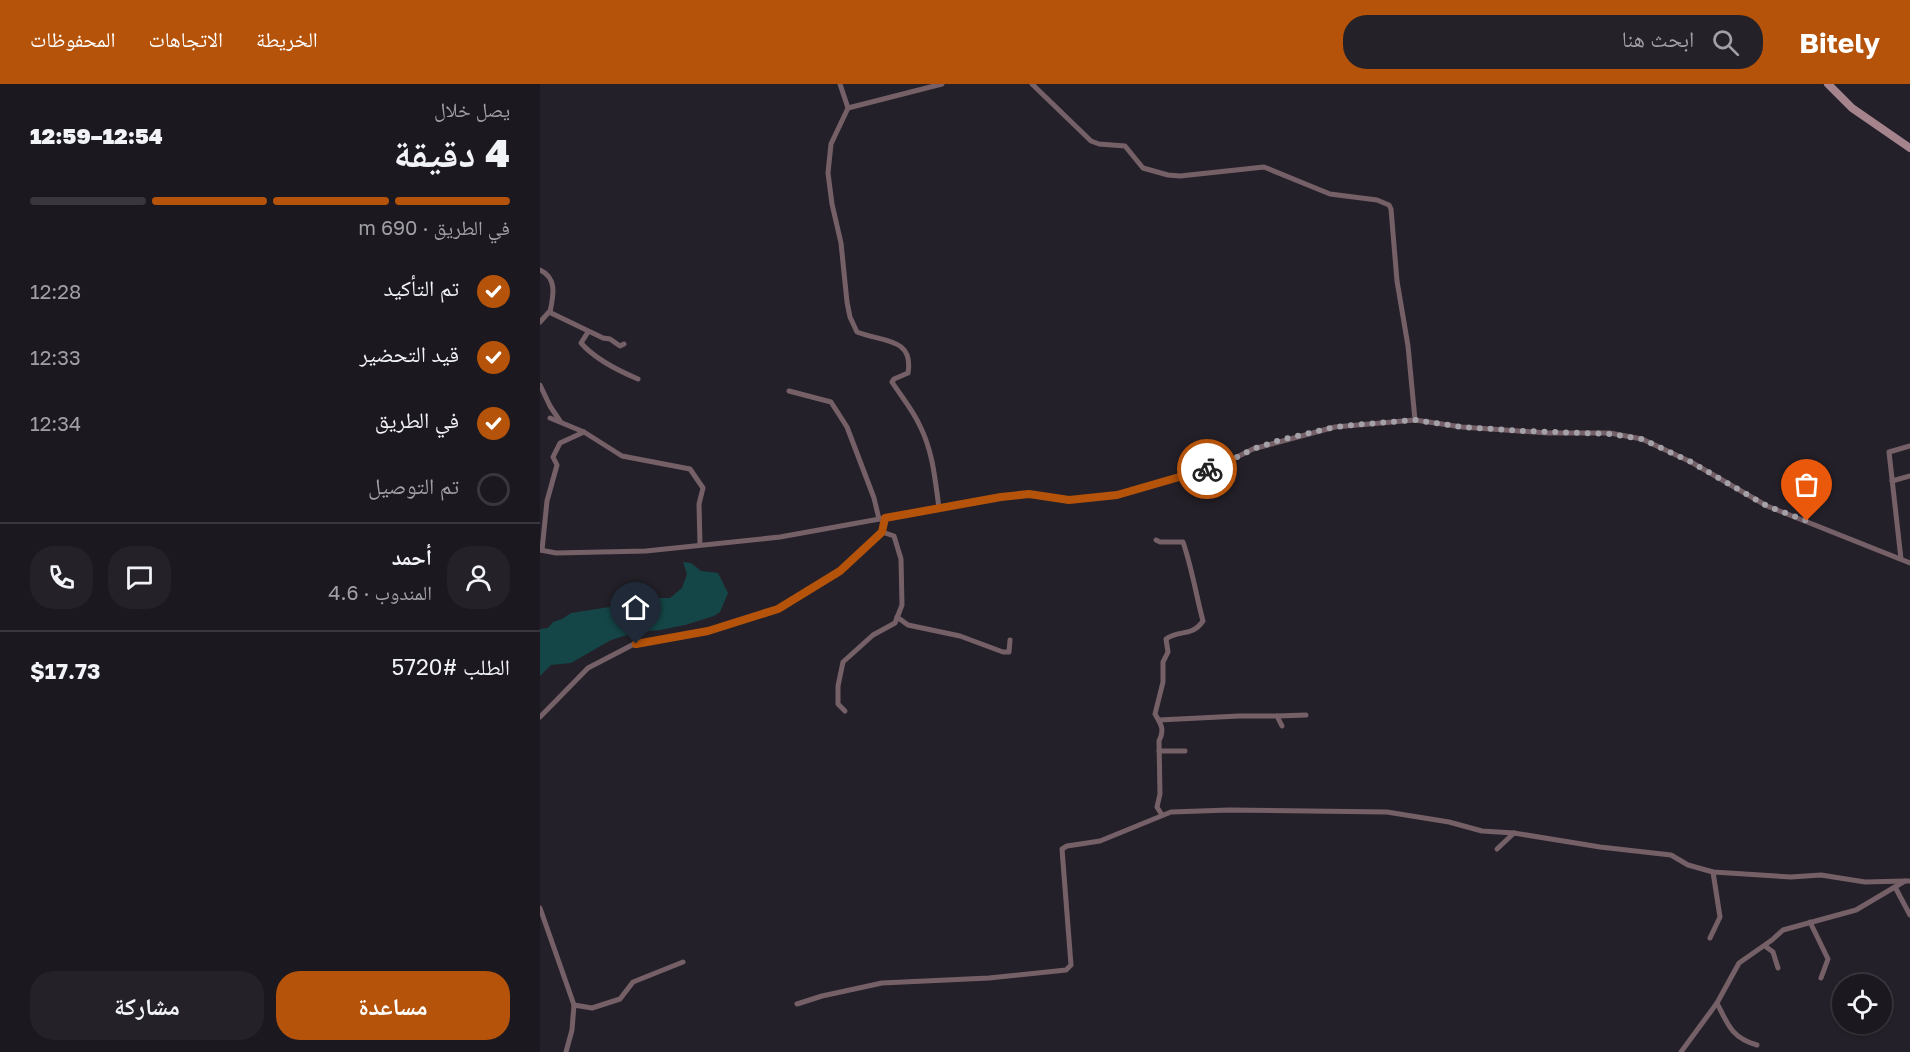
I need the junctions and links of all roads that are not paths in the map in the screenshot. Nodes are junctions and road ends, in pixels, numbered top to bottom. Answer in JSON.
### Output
{"nodes":[{"id":1,"x":840,"y":84,"type":"edge"},
{"id":2,"x":942,"y":84,"type":"edge"},
{"id":3,"x":1032,"y":84,"type":"edge"},
{"id":4,"x":1828,"y":84,"type":"edge"},
{"id":5,"x":848,"y":108,"type":"junction"},
{"id":6,"x":1910,"y":148,"type":"edge"},
{"id":7,"x":540,"y":270,"type":"edge"},
{"id":8,"x":550,"y":312,"type":"junction"},
{"id":9,"x":540,"y":322,"type":"edge"},
{"id":10,"x":588,"y":332,"type":"junction"},
{"id":11,"x":624,"y":344,"type":"dead end"},
{"id":12,"x":638,"y":379,"type":"dead end"},
{"id":13,"x":540,"y":385,"type":"edge"},
{"id":14,"x":789,"y":391,"type":"dead end"},
{"id":15,"x":550,"y":418,"type":"dead end"},
{"id":16,"x":1415,"y":420,"type":"junction"},
{"id":17,"x":561,"y":423,"type":"junction"},
{"id":18,"x":584,"y":432,"type":"junction"},
{"id":19,"x":1910,"y":446,"type":"edge"},
{"id":20,"x":1910,"y":476,"type":"edge"},
{"id":21,"x":1892,"y":482,"type":"junction"},
{"id":22,"x":939,"y":508,"type":"junction"},
{"id":23,"x":882,"y":518,"type":"junction"},
{"id":24,"x":882,"y":532,"type":"junction"},
{"id":25,"x":1156,"y":540,"type":"dead end"},
{"id":26,"x":699,"y":545,"type":"junction"},
{"id":27,"x":541,"y":550,"type":"edge"},
{"id":28,"x":1901,"y":559,"type":"junction"},
{"id":29,"x":1910,"y":563,"type":"edge"},
{"id":30,"x":897,"y":617,"type":"junction"},
{"id":31,"x":1010,"y":640,"type":"dead end"},
{"id":32,"x":845,"y":711,"type":"dead end"},
{"id":33,"x":1306,"y":715,"type":"dead end"},
{"id":34,"x":1277,"y":716,"type":"junction"},
{"id":35,"x":540,"y":717,"type":"edge"},
{"id":36,"x":1159,"y":720,"type":"junction"},
{"id":37,"x":1282,"y":726,"type":"dead end"},
{"id":38,"x":1185,"y":750,"type":"dead end"},
{"id":39,"x":1159,"y":751,"type":"junction"},
{"id":40,"x":1162,"y":815,"type":"junction"},
{"id":41,"x":1514,"y":833,"type":"junction"},
{"id":42,"x":1497,"y":849,"type":"dead end"},
{"id":43,"x":1713,"y":872,"type":"junction"},
{"id":44,"x":1908,"y":881,"type":"edge"},
{"id":45,"x":1895,"y":887,"type":"junction"},
{"id":46,"x":540,"y":908,"type":"edge"},
{"id":47,"x":1910,"y":915,"type":"edge"},
{"id":48,"x":1809,"y":922,"type":"junction"},
{"id":49,"x":1710,"y":938,"type":"dead end"},
{"id":50,"x":1765,"y":946,"type":"junction"},
{"id":51,"x":683,"y":962,"type":"dead end"},
{"id":52,"x":1778,"y":968,"type":"dead end"},
{"id":53,"x":1821,"y":978,"type":"dead end"},
{"id":54,"x":1717,"y":1003,"type":"junction"},
{"id":55,"x":797,"y":1004,"type":"dead end"},
{"id":56,"x":574,"y":1005,"type":"junction"},
{"id":57,"x":1757,"y":1046,"type":"dead end"},
{"id":58,"x":566,"y":1052,"type":"edge"},
{"id":59,"x":1681,"y":1052,"type":"edge"}],
"edges":[{"from":1,"to":5,"type":"street"},
{"from":2,"to":5,"type":"street"},
{"from":3,"to":16,"type":"street"},
{"from":4,"to":6,"type":"street"},
{"from":5,"to":22,"type":"street"},
{"from":7,"to":8,"type":"street"},
{"from":8,"to":9,"type":"street"},
{"from":8,"to":10,"type":"street"},
{"from":10,"to":11,"type":"street"},
{"from":10,"to":12,"type":"street"},
{"from":13,"to":17,"type":"street"},
{"from":14,"to":23,"type":"street"},
{"from":15,"to":17,"type":"street"},
{"from":16,"to":22,"type":"street"},
{"from":16,"to":28,"type":"street"},
{"from":17,"to":18,"type":"street"},
{"from":18,"to":26,"type":"street"},
{"from":18,"to":27,"type":"street"},
{"from":19,"to":21,"type":"street"},
{"from":20,"to":21,"type":"street"},
{"from":21,"to":28,"type":"street"},
{"from":22,"to":23,"type":"street"},
{"from":23,"to":24,"type":"street"},
{"from":23,"to":26,"type":"street"},
{"from":24,"to":30,"type":"street"},
{"from":24,"to":35,"type":"street"},
{"from":25,"to":36,"type":"street"},
{"from":26,"to":27,"type":"street"},
{"from":28,"to":29,"type":"street"},
{"from":30,"to":31,"type":"street"},
{"from":30,"to":32,"type":"street"},
{"from":33,"to":34,"type":"street"},
{"from":34,"to":36,"type":"street"},
{"from":34,"to":37,"type":"street"},
{"from":36,"to":39,"type":"street"},
{"from":38,"to":39,"type":"street"},
{"from":39,"to":40,"type":"street"},
{"from":40,"to":41,"type":"street"},
{"from":40,"to":55,"type":"street"},
{"from":41,"to":42,"type":"street"},
{"from":41,"to":43,"type":"street"},
{"from":43,"to":44,"type":"street"},
{"from":43,"to":49,"type":"street"},
{"from":44,"to":45,"type":"street"},
{"from":45,"to":47,"type":"street"},
{"from":45,"to":48,"type":"street"},
{"from":46,"to":56,"type":"street"},
{"from":48,"to":50,"type":"street"},
{"from":48,"to":53,"type":"street"},
{"from":50,"to":52,"type":"street"},
{"from":50,"to":54,"type":"street"},
{"from":51,"to":56,"type":"street"},
{"from":54,"to":57,"type":"street"},
{"from":54,"to":59,"type":"street"},
{"from":56,"to":58,"type":"street"}]}
